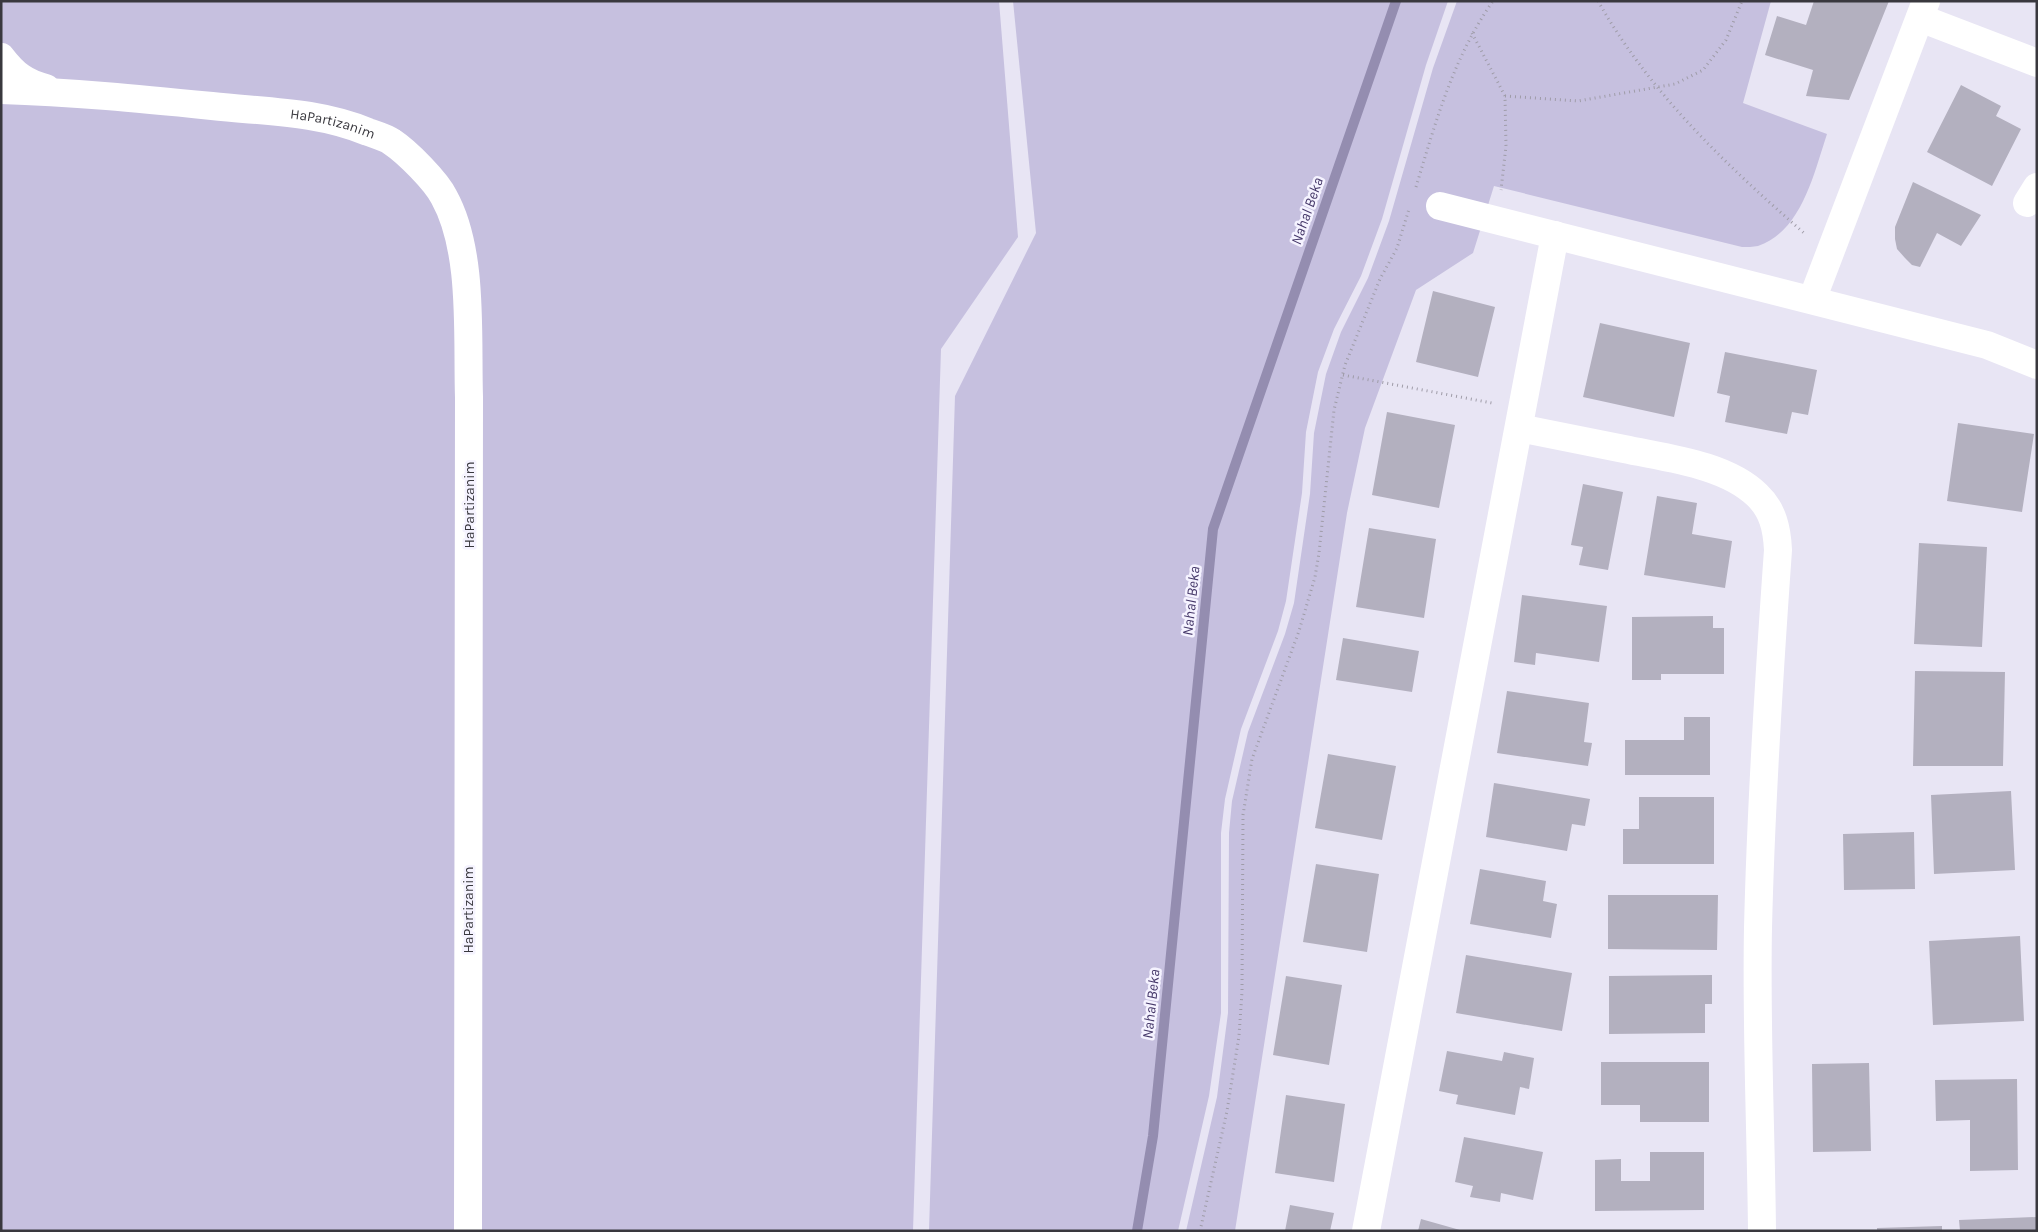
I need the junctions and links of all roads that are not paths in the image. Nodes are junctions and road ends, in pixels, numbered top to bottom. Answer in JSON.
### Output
{"nodes":[{"id":1,"x":1923,"y":10,"type":"edge"},
{"id":2,"x":1,"y":57,"type":"edge"},
{"id":3,"x":2037,"y":63,"type":"edge"},
{"id":4,"x":1,"y":90,"type":"edge"},
{"id":5,"x":59,"y":91,"type":"junction"},
{"id":6,"x":1440,"y":206,"type":"dead end"},
{"id":7,"x":1555,"y":235,"type":"junction"},
{"id":8,"x":1812,"y":300,"type":"junction"},
{"id":9,"x":1987,"y":345,"type":"junction"},
{"id":10,"x":2037,"y":345,"type":"edge"},
{"id":11,"x":2037,"y":365,"type":"edge"},
{"id":12,"x":1521,"y":418,"type":"junction"},
{"id":13,"x":468,"y":1231,"type":"edge"},
{"id":14,"x":1366,"y":1231,"type":"edge"},
{"id":15,"x":1762,"y":1231,"type":"edge"}],
"edges":[{"from":1,"to":3,"type":"street"},
{"from":1,"to":8,"type":"street"},
{"from":2,"to":5,"type":"street"},
{"from":4,"to":5,"type":"street"},
{"from":5,"to":13,"type":"street","name":"HaPartizanim"},
{"from":6,"to":7,"type":"street"},
{"from":7,"to":8,"type":"street"},
{"from":7,"to":12,"type":"street"},
{"from":8,"to":9,"type":"street"},
{"from":9,"to":10,"type":"street"},
{"from":9,"to":11,"type":"street"},
{"from":12,"to":14,"type":"street"},
{"from":12,"to":15,"type":"street"}]}
